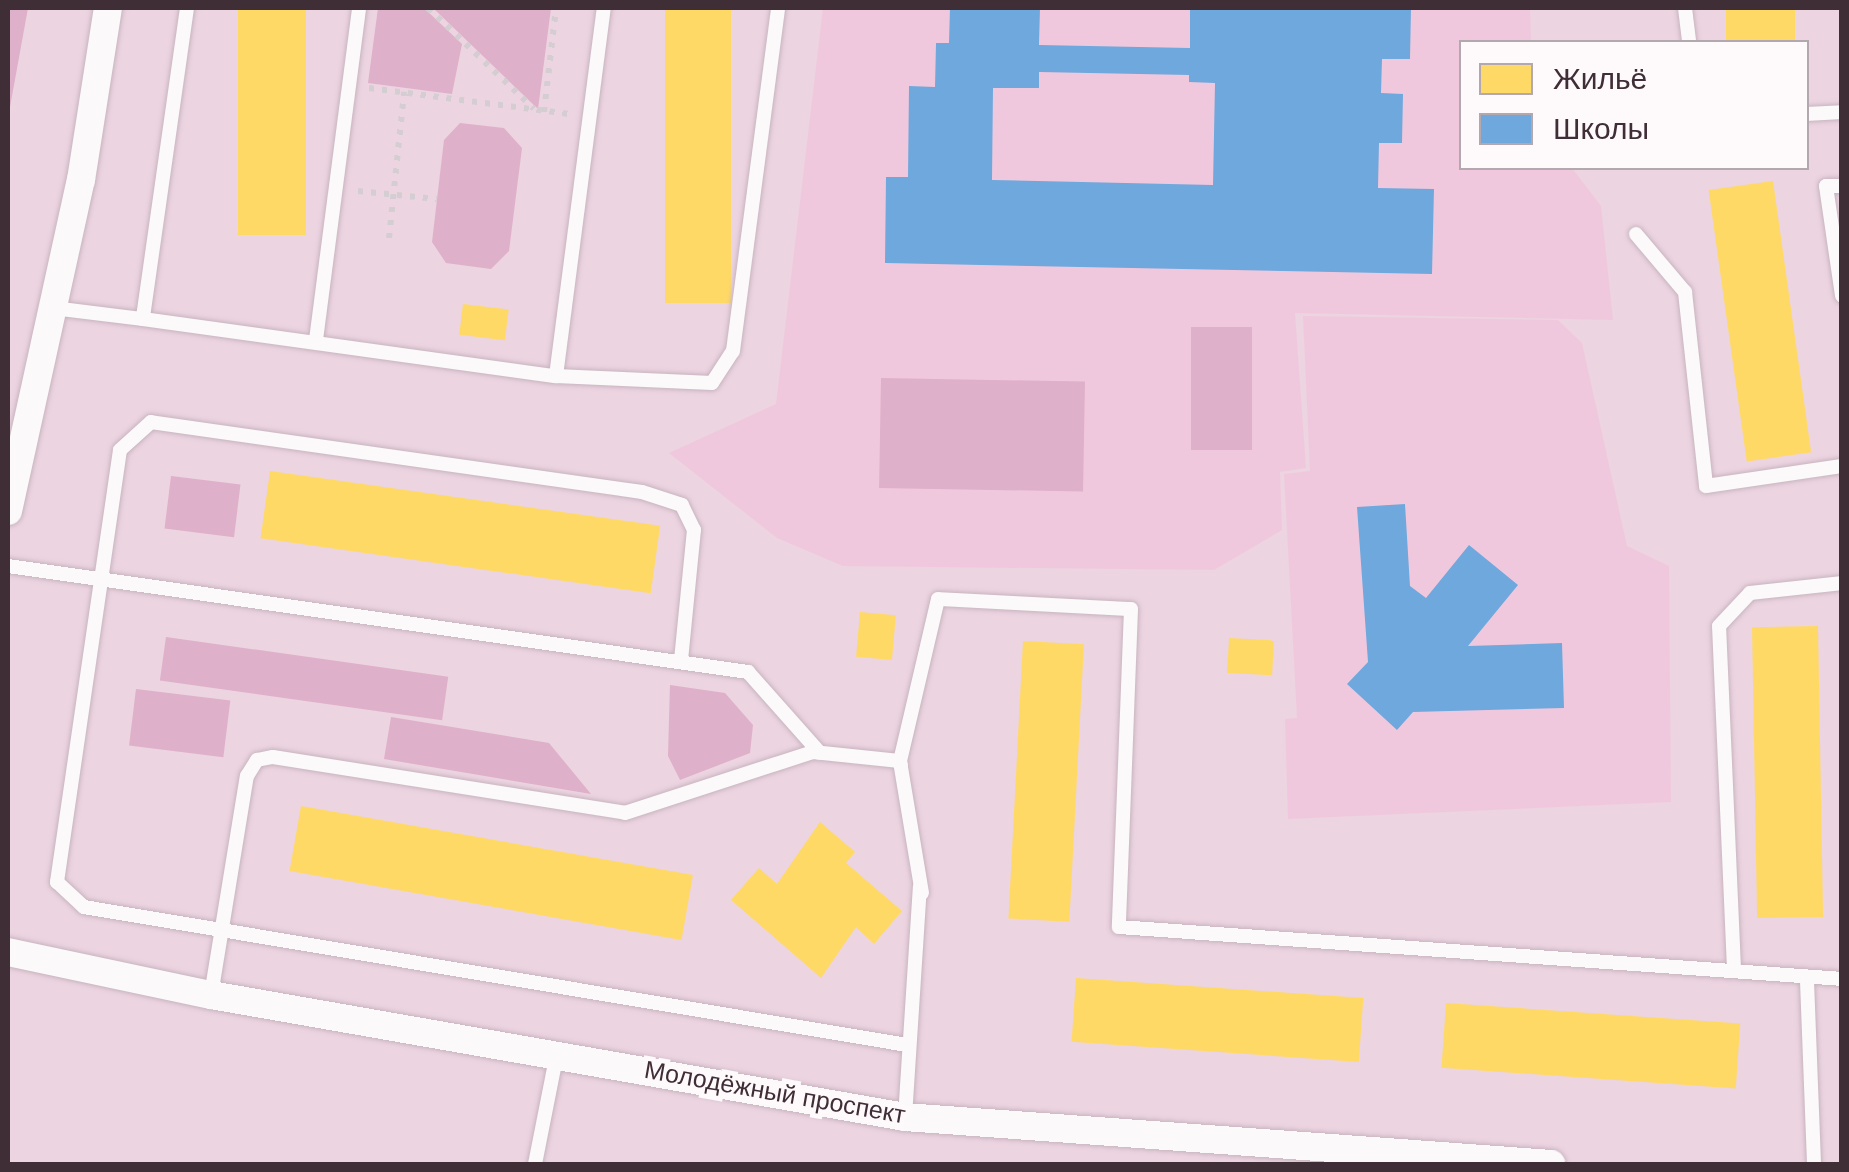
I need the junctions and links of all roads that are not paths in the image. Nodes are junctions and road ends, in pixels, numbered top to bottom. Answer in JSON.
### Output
{"nodes":[{"id":1,"x":108,"y":8,"type":"edge"},
{"id":2,"x":187,"y":8,"type":"edge"},
{"id":3,"x":359,"y":8,"type":"edge"},
{"id":4,"x":604,"y":8,"type":"edge"},
{"id":5,"x":778,"y":8,"type":"edge"},
{"id":6,"x":1685,"y":8,"type":"edge"},
{"id":7,"x":1690,"y":40,"type":"edge"},
{"id":8,"x":1842,"y":112,"type":"edge"},
{"id":9,"x":1809,"y":114,"type":"edge"},
{"id":10,"x":1842,"y":186,"type":"edge"},
{"id":11,"x":1636,"y":234,"type":"dead end"},
{"id":12,"x":1842,"y":296,"type":"edge"},
{"id":13,"x":53,"y":308,"type":"junction"},
{"id":14,"x":143,"y":319,"type":"junction"},
{"id":15,"x":316,"y":340,"type":"junction"},
{"id":16,"x":556,"y":376,"type":"junction"},
{"id":17,"x":1842,"y":466,"type":"edge"},
{"id":18,"x":8,"y":511,"type":"edge"},
{"id":19,"x":8,"y":566,"type":"edge"},
{"id":20,"x":1842,"y":583,"type":"edge"},
{"id":21,"x":99,"y":584,"type":"junction"},
{"id":22,"x":681,"y":660,"type":"junction"},
{"id":23,"x":813,"y":752,"type":"junction"},
{"id":24,"x":900,"y":761,"type":"junction"},
{"id":25,"x":222,"y":930,"type":"junction"},
{"id":26,"x":8,"y":952,"type":"edge"},
{"id":27,"x":1734,"y":970,"type":"junction"},
{"id":28,"x":1842,"y":979,"type":"edge"},
{"id":29,"x":1808,"y":981,"type":"junction"},
{"id":30,"x":211,"y":995,"type":"junction"},
{"id":31,"x":907,"y":1045,"type":"junction"},
{"id":32,"x":557,"y":1053,"type":"junction"},
{"id":33,"x":904,"y":1117,"type":"junction"},
{"id":34,"x":535,"y":1164,"type":"edge"},
{"id":35,"x":1551,"y":1164,"type":"edge"},
{"id":36,"x":1814,"y":1164,"type":"edge"}],
"edges":[{"from":1,"to":13,"type":"street"},
{"from":2,"to":14,"type":"lane"},
{"from":3,"to":15,"type":"lane"},
{"from":4,"to":16,"type":"lane"},
{"from":5,"to":16,"type":"lane"},
{"from":6,"to":7,"type":"lane"},
{"from":8,"to":9,"type":"lane"},
{"from":10,"to":12,"type":"lane"},
{"from":11,"to":17,"type":"lane"},
{"from":13,"to":14,"type":"lane"},
{"from":13,"to":18,"type":"street"},
{"from":14,"to":15,"type":"lane"},
{"from":15,"to":16,"type":"lane"},
{"from":19,"to":21,"type":"lane"},
{"from":20,"to":27,"type":"lane"},
{"from":21,"to":22,"type":"lane"},
{"from":21,"to":22,"type":"lane"},
{"from":21,"to":25,"type":"lane"},
{"from":22,"to":23,"type":"lane"},
{"from":23,"to":24,"type":"lane"},
{"from":23,"to":25,"type":"lane"},
{"from":24,"to":27,"type":"lane"},
{"from":24,"to":31,"type":"lane"},
{"from":25,"to":30,"type":"lane"},
{"from":25,"to":31,"type":"lane"},
{"from":26,"to":30,"type":"street","name":"Молодёжный проспект"},
{"from":27,"to":29,"type":"lane"},
{"from":28,"to":29,"type":"lane"},
{"from":29,"to":36,"type":"lane"},
{"from":30,"to":32,"type":"street","name":"Молодёжный проспект"},
{"from":31,"to":33,"type":"lane"},
{"from":32,"to":33,"type":"street","name":"Молодёжный проспект"},
{"from":32,"to":34,"type":"lane"},
{"from":33,"to":35,"type":"street","name":"Молодёжный проспект"}]}
